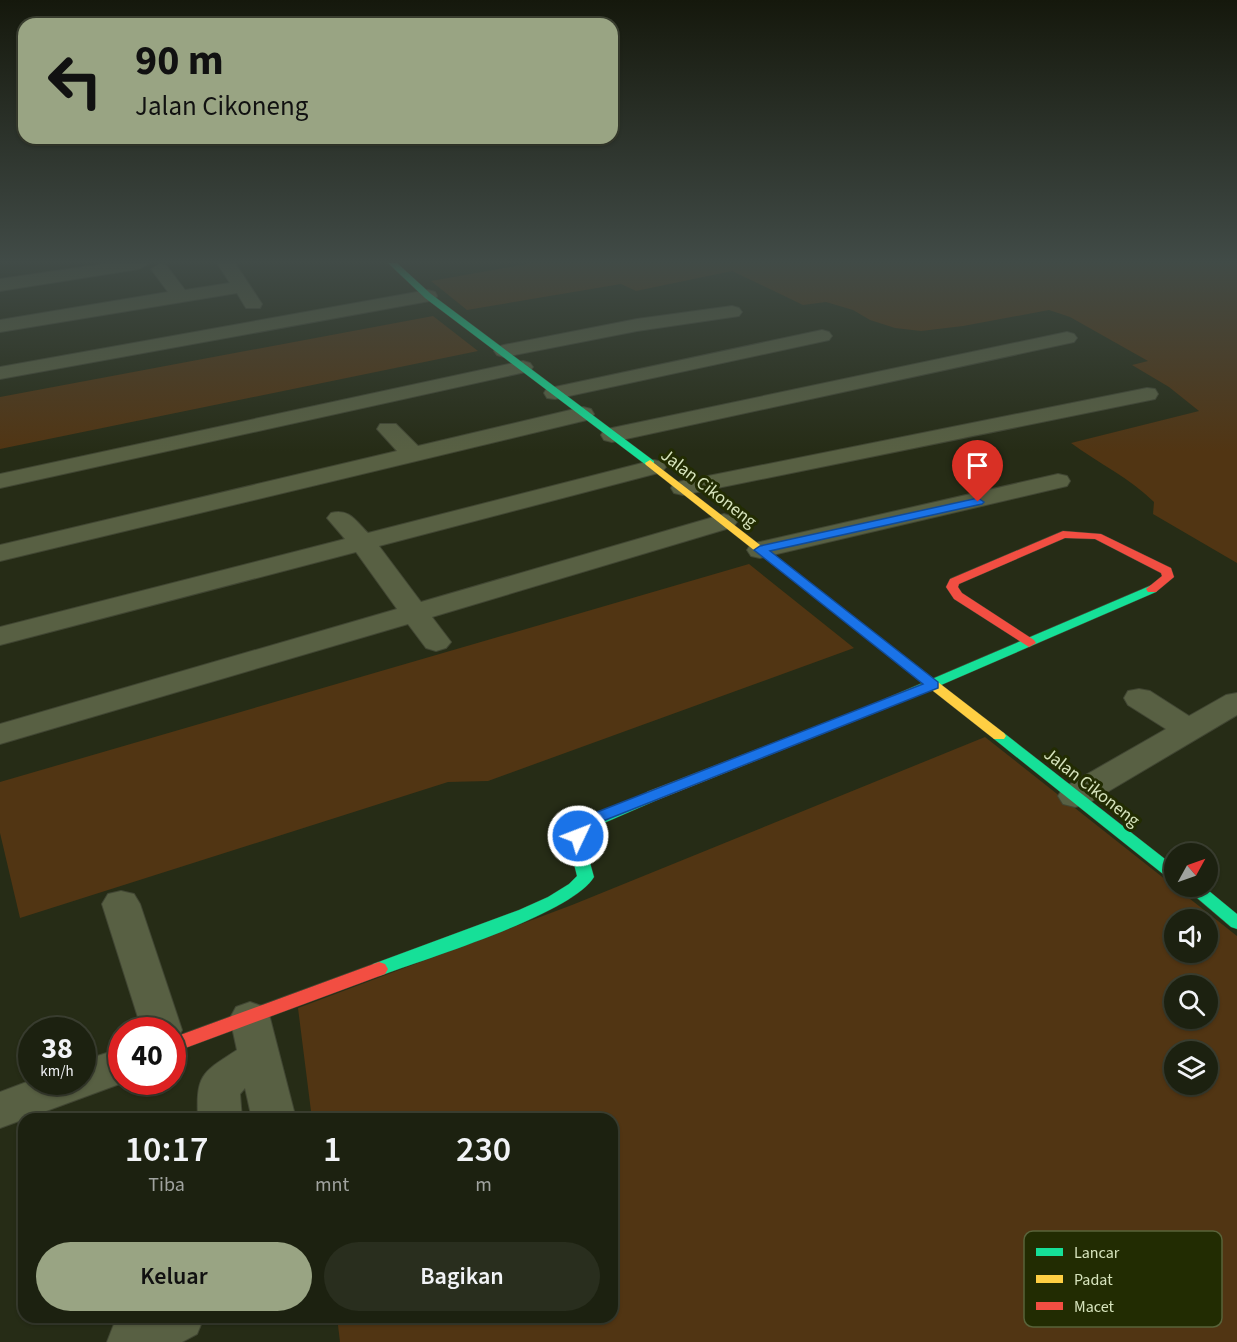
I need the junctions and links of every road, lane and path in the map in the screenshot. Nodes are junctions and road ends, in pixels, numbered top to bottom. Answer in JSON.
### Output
{"nodes":[{"id":1,"x":88,"y":326,"type":"edge"},
{"id":2,"x":256,"y":326,"type":"edge"},
{"id":3,"x":271,"y":326,"type":"edge"},
{"id":4,"x":469,"y":326,"type":"edge"},
{"id":5,"x":640,"y":326,"type":"edge"},
{"id":6,"x":822,"y":336,"type":"dead end"},
{"id":7,"x":1066,"y":338,"type":"dead end"},
{"id":8,"x":286,"y":342,"type":"dead end"},
{"id":9,"x":102,"y":343,"type":"junction"},
{"id":10,"x":504,"y":351,"type":"junction"},
{"id":11,"x":523,"y":367,"type":"junction"},
{"id":12,"x":124,"y":372,"type":"dead end"},
{"id":13,"x":0,"y":373,"type":"edge"},
{"id":14,"x":555,"y":393,"type":"junction"},
{"id":15,"x":1147,"y":394,"type":"dead end"},
{"id":16,"x":583,"y":414,"type":"junction"},
{"id":17,"x":388,"y":429,"type":"dead end"},
{"id":18,"x":612,"y":435,"type":"junction"},
{"id":19,"x":414,"y":455,"type":"junction"},
{"id":20,"x":654,"y":467,"type":"junction"},
{"id":21,"x":0,"y":481,"type":"edge"},
{"id":22,"x":1058,"y":481,"type":"dead end"},
{"id":23,"x":683,"y":488,"type":"junction"},
{"id":24,"x":340,"y":518,"type":"dead end"},
{"id":25,"x":724,"y":522,"type":"junction"},
{"id":26,"x":362,"y":542,"type":"junction"},
{"id":27,"x":760,"y":550,"type":"junction"},
{"id":28,"x":0,"y":553,"type":"edge"},
{"id":29,"x":414,"y":611,"type":"junction"},
{"id":30,"x":0,"y":636,"type":"edge"},
{"id":31,"x":436,"y":642,"type":"dead end"},
{"id":32,"x":1029,"y":643,"type":"junction"},
{"id":33,"x":933,"y":685,"type":"junction"},
{"id":34,"x":1139,"y":698,"type":"dead end"},
{"id":35,"x":1237,"y":702,"type":"edge"},
{"id":36,"x":1189,"y":730,"type":"junction"},
{"id":37,"x":0,"y":734,"type":"edge"},
{"id":38,"x":1075,"y":796,"type":"junction"},
{"id":39,"x":1164,"y":866,"type":"edge"},
{"id":40,"x":1205,"y":897,"type":"edge"},
{"id":41,"x":121,"y":904,"type":"dead end"},
{"id":42,"x":1237,"y":923,"type":"edge"},
{"id":43,"x":158,"y":1017,"type":"edge"},
{"id":44,"x":255,"y":1037,"type":"junction"},
{"id":45,"x":186,"y":1044,"type":"edge"},
{"id":46,"x":41,"y":1095,"type":"edge"},
{"id":47,"x":0,"y":1110,"type":"edge"},
{"id":48,"x":220,"y":1113,"type":"edge"},
{"id":49,"x":273,"y":1113,"type":"edge"},
{"id":50,"x":168,"y":1323,"type":"edge"},
{"id":51,"x":132,"y":1342,"type":"edge"}],
"edges":[{"from":1,"to":9,"type":"street"},
{"from":2,"to":9,"type":"street"},
{"from":3,"to":8,"type":"street"},
{"from":4,"to":10,"type":"street","name":"Jalan Cikoneng"},
{"from":5,"to":10,"type":"street"},
{"from":6,"to":14,"type":"street"},
{"from":7,"to":18,"type":"street"},
{"from":9,"to":12,"type":"street"},
{"from":9,"to":13,"type":"street"},
{"from":10,"to":11,"type":"street","name":"Jalan Cikoneng"},
{"from":11,"to":14,"type":"street","name":"Jalan Cikoneng"},
{"from":11,"to":21,"type":"street"},
{"from":14,"to":16,"type":"street","name":"Jalan Cikoneng"},
{"from":15,"to":23,"type":"street"},
{"from":16,"to":18,"type":"street","name":"Jalan Cikoneng"},
{"from":16,"to":19,"type":"street"},
{"from":17,"to":19,"type":"street"},
{"from":18,"to":20,"type":"street","name":"Jalan Cikoneng"},
{"from":19,"to":28,"type":"street"},
{"from":20,"to":23,"type":"street","name":"Jalan Cikoneng"},
{"from":20,"to":26,"type":"street"},
{"from":22,"to":27,"type":"street"},
{"from":23,"to":25,"type":"street","name":"Jalan Cikoneng"},
{"from":24,"to":26,"type":"street"},
{"from":25,"to":27,"type":"street","name":"Jalan Cikoneng"},
{"from":25,"to":29,"type":"street"},
{"from":26,"to":29,"type":"street"},
{"from":26,"to":30,"type":"street"},
{"from":27,"to":33,"type":"street","name":"Jalan Cikoneng"},
{"from":29,"to":31,"type":"street"},
{"from":29,"to":37,"type":"street"},
{"from":32,"to":32,"type":"street"},
{"from":32,"to":33,"type":"street"},
{"from":33,"to":38,"type":"street","name":"Jalan Cikoneng"},
{"from":33,"to":44,"type":"street"},
{"from":34,"to":36,"type":"street"},
{"from":35,"to":36,"type":"street"},
{"from":36,"to":38,"type":"street"},
{"from":38,"to":39,"type":"street","name":"Jalan Cikoneng"},
{"from":40,"to":42,"type":"street"},
{"from":41,"to":43,"type":"street"},
{"from":44,"to":45,"type":"street"},
{"from":44,"to":48,"type":"street"},
{"from":44,"to":49,"type":"street"},
{"from":46,"to":47,"type":"street"},
{"from":50,"to":51,"type":"street"}]}
